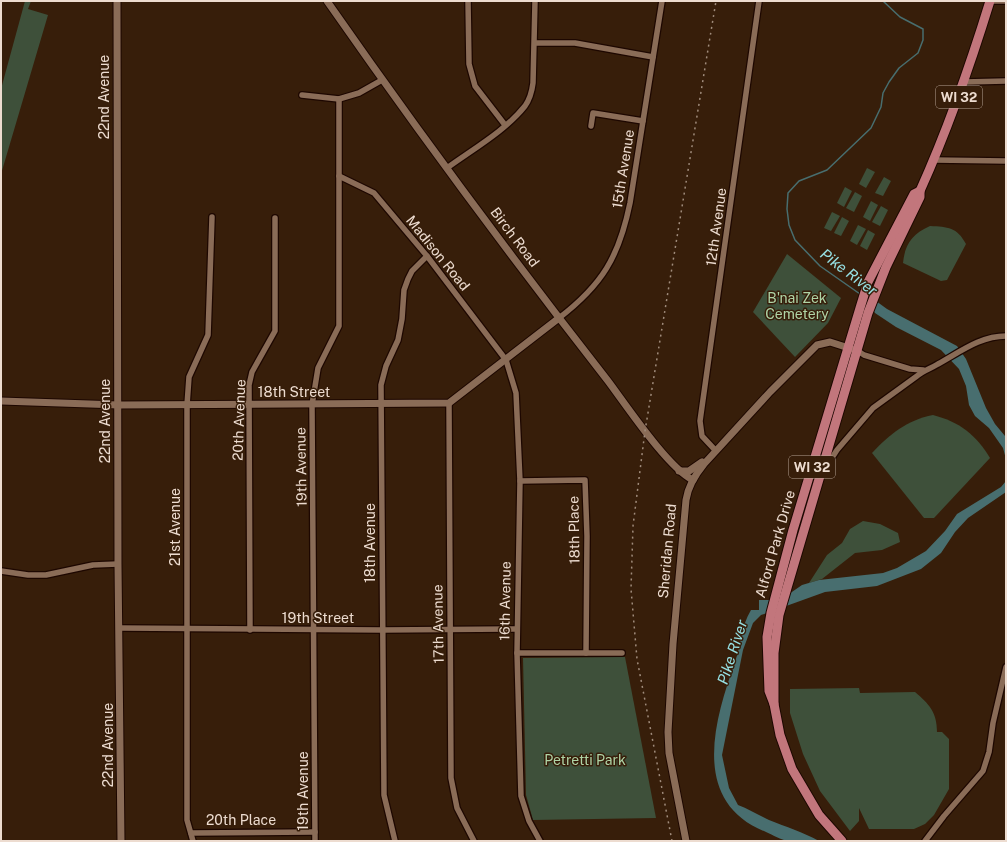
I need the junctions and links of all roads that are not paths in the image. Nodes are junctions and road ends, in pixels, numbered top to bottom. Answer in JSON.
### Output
{"nodes":[{"id":1,"x":117,"y":1,"type":"edge"},
{"id":2,"x":327,"y":1,"type":"edge"},
{"id":3,"x":468,"y":1,"type":"edge"},
{"id":4,"x":534,"y":1,"type":"edge"},
{"id":5,"x":662,"y":1,"type":"edge"},
{"id":6,"x":759,"y":1,"type":"edge"},
{"id":7,"x":990,"y":1,"type":"edge"},
{"id":8,"x":1006,"y":1,"type":"edge"},
{"id":9,"x":535,"y":43,"type":"junction"},
{"id":10,"x":653,"y":57,"type":"junction"},
{"id":11,"x":382,"y":80,"type":"junction"},
{"id":12,"x":964,"y":82,"type":"junction"},
{"id":13,"x":1006,"y":82,"type":"edge"},
{"id":14,"x":302,"y":95,"type":"dead end"},
{"id":15,"x":339,"y":98,"type":"junction"},
{"id":16,"x":643,"y":121,"type":"junction"},
{"id":17,"x":506,"y":125,"type":"junction"},
{"id":18,"x":591,"y":126,"type":"dead end"},
{"id":19,"x":934,"y":160,"type":"junction"},
{"id":20,"x":1006,"y":161,"type":"edge"},
{"id":21,"x":447,"y":168,"type":"junction"},
{"id":22,"x":339,"y":176,"type":"junction"},
{"id":23,"x":920,"y":191,"type":"junction"},
{"id":24,"x":212,"y":217,"type":"dead end"},
{"id":25,"x":275,"y":218,"type":"dead end"},
{"id":26,"x":427,"y":256,"type":"junction"},
{"id":27,"x":559,"y":318,"type":"junction"},
{"id":28,"x":1006,"y":336,"type":"edge"},
{"id":29,"x":847,"y":347,"type":"junction"},
{"id":30,"x":858,"y":351,"type":"junction"},
{"id":31,"x":506,"y":360,"type":"junction"},
{"id":32,"x":923,"y":370,"type":"junction"},
{"id":33,"x":1,"y":401,"type":"edge"},
{"id":34,"x":449,"y":403,"type":"junction"},
{"id":35,"x":312,"y":404,"type":"junction"},
{"id":36,"x":381,"y":404,"type":"junction"},
{"id":37,"x":119,"y":405,"type":"junction"},
{"id":38,"x":187,"y":405,"type":"junction"},
{"id":39,"x":248,"y":405,"type":"junction"},
{"id":40,"x":716,"y":451,"type":"junction"},
{"id":41,"x":708,"y":460,"type":"junction"},
{"id":42,"x":678,"y":471,"type":"junction"},
{"id":43,"x":818,"y":479,"type":"junction"},
{"id":44,"x":692,"y":480,"type":"junction"},
{"id":45,"x":520,"y":481,"type":"junction"},
{"id":46,"x":118,"y":564,"type":"junction"},
{"id":47,"x":1,"y":571,"type":"edge"},
{"id":48,"x":120,"y":628,"type":"junction"},
{"id":49,"x":517,"y":629,"type":"junction"},
{"id":50,"x":187,"y":630,"type":"junction"},
{"id":51,"x":250,"y":630,"type":"junction"},
{"id":52,"x":314,"y":630,"type":"junction"},
{"id":53,"x":382,"y":630,"type":"junction"},
{"id":54,"x":451,"y":630,"type":"junction"},
{"id":55,"x":517,"y":653,"type":"junction"},
{"id":56,"x":586,"y":653,"type":"junction"},
{"id":57,"x":622,"y":653,"type":"dead end"},
{"id":58,"x":1006,"y":667,"type":"edge"},
{"id":59,"x":774,"y":704,"type":"junction"},
{"id":60,"x":315,"y":832,"type":"junction"},
{"id":61,"x":191,"y":833,"type":"junction"},
{"id":62,"x":121,"y":841,"type":"edge"},
{"id":63,"x":193,"y":841,"type":"edge"},
{"id":64,"x":315,"y":841,"type":"edge"},
{"id":65,"x":395,"y":841,"type":"edge"},
{"id":66,"x":474,"y":841,"type":"edge"},
{"id":67,"x":540,"y":841,"type":"edge"},
{"id":68,"x":686,"y":841,"type":"edge"},
{"id":69,"x":842,"y":841,"type":"edge"},
{"id":70,"x":924,"y":841,"type":"edge"}],
"edges":[{"from":1,"to":37,"type":"street","name":"22nd Avenue"},
{"from":2,"to":11,"type":"street","name":"Birch Road"},
{"from":3,"to":17,"type":"street"},
{"from":4,"to":9,"type":"street"},
{"from":5,"to":10,"type":"street","name":"15th Avenue"},
{"from":6,"to":40,"type":"street","name":"12th Avenue"},
{"from":7,"to":8,"type":"street"},
{"from":7,"to":12,"type":"main road","number":"WI 32"},
{"from":9,"to":10,"type":"street"},
{"from":9,"to":17,"type":"street"},
{"from":10,"to":16,"type":"street","name":"15th Avenue"},
{"from":11,"to":15,"type":"street"},
{"from":11,"to":21,"type":"street","name":"Birch Road"},
{"from":12,"to":13,"type":"street"},
{"from":12,"to":19,"type":"main road","number":"WI 32"},
{"from":14,"to":15,"type":"street"},
{"from":15,"to":22,"type":"street","name":"19th Avenue"},
{"from":16,"to":18,"type":"street"},
{"from":16,"to":27,"type":"street","name":"15th Avenue"},
{"from":17,"to":21,"type":"street"},
{"from":19,"to":20,"type":"street"},
{"from":19,"to":23,"type":"main road","number":"WI 32"},
{"from":21,"to":27,"type":"street","name":"Birch Road"},
{"from":22,"to":26,"type":"street","name":"Madison Road"},
{"from":22,"to":35,"type":"street","name":"19th Avenue"},
{"from":23,"to":29,"type":"main road","number":"WI 32"},
{"from":23,"to":30,"type":"main road","number":"WI 32"},
{"from":24,"to":38,"type":"street","name":"21st Avenue"},
{"from":25,"to":39,"type":"street","name":"20th Avenue"},
{"from":26,"to":31,"type":"street","name":"Madison Road"},
{"from":26,"to":36,"type":"street","name":"18th Avenue"},
{"from":27,"to":31,"type":"street"},
{"from":27,"to":42,"type":"street","name":"Birch Road"},
{"from":28,"to":32,"type":"street"},
{"from":29,"to":30,"type":"street","name":"Sheridan Road"},
{"from":29,"to":40,"type":"street","name":"Sheridan Road"},
{"from":29,"to":59,"type":"main road","name":"Alford Park Drive","number":"WI 32"},
{"from":30,"to":32,"type":"street"},
{"from":30,"to":43,"type":"main road","name":"Alford Park Drive","number":"WI 32"},
{"from":31,"to":34,"type":"street"},
{"from":31,"to":45,"type":"street","name":"16th Avenue"},
{"from":32,"to":43,"type":"street"},
{"from":33,"to":37,"type":"street","name":"18th Street"},
{"from":34,"to":36,"type":"street","name":"18th Street"},
{"from":34,"to":54,"type":"street","name":"17th Avenue"},
{"from":35,"to":36,"type":"street","name":"18th Street"},
{"from":35,"to":39,"type":"street","name":"18th Street"},
{"from":35,"to":52,"type":"street","name":"19th Avenue"},
{"from":36,"to":53,"type":"street","name":"18th Avenue"},
{"from":37,"to":38,"type":"street","name":"18th Street"},
{"from":37,"to":46,"type":"street","name":"22nd Avenue"},
{"from":38,"to":39,"type":"street","name":"18th Street"},
{"from":38,"to":50,"type":"street","name":"21st Avenue"},
{"from":39,"to":51,"type":"street","name":"20th Avenue"},
{"from":40,"to":41,"type":"street","name":"Sheridan Road"},
{"from":41,"to":42,"type":"street"},
{"from":41,"to":44,"type":"street","name":"Sheridan Road"},
{"from":42,"to":44,"type":"street","name":"Birch Road"},
{"from":43,"to":59,"type":"main road","name":"Alford Park Drive","number":"WI 32"},
{"from":44,"to":68,"type":"street","name":"Sheridan Road"},
{"from":45,"to":49,"type":"street","name":"16th Avenue"},
{"from":45,"to":56,"type":"street","name":"18th Place"},
{"from":46,"to":47,"type":"street"},
{"from":46,"to":48,"type":"street","name":"22nd Avenue"},
{"from":48,"to":50,"type":"street","name":"19th Street"},
{"from":48,"to":62,"type":"street","name":"22nd Avenue"},
{"from":49,"to":54,"type":"street","name":"19th Street"},
{"from":49,"to":55,"type":"street","name":"16th Avenue"},
{"from":50,"to":51,"type":"street","name":"19th Street"},
{"from":50,"to":61,"type":"street","name":"21st Avenue"},
{"from":51,"to":52,"type":"street","name":"19th Street"},
{"from":52,"to":53,"type":"street","name":"19th Street"},
{"from":52,"to":60,"type":"street","name":"19th Avenue"},
{"from":53,"to":54,"type":"street","name":"19th Street"},
{"from":53,"to":65,"type":"street","name":"18th Avenue"},
{"from":54,"to":66,"type":"street","name":"17th Avenue"},
{"from":55,"to":56,"type":"street"},
{"from":55,"to":67,"type":"street","name":"16th Avenue"},
{"from":56,"to":57,"type":"street"},
{"from":58,"to":70,"type":"street"},
{"from":59,"to":69,"type":"main road","name":"Alford Park Drive","number":"WI 32"},
{"from":60,"to":61,"type":"street","name":"20th Place"},
{"from":60,"to":64,"type":"street","name":"19th Avenue"},
{"from":61,"to":63,"type":"street","name":"21st Avenue"}]}
